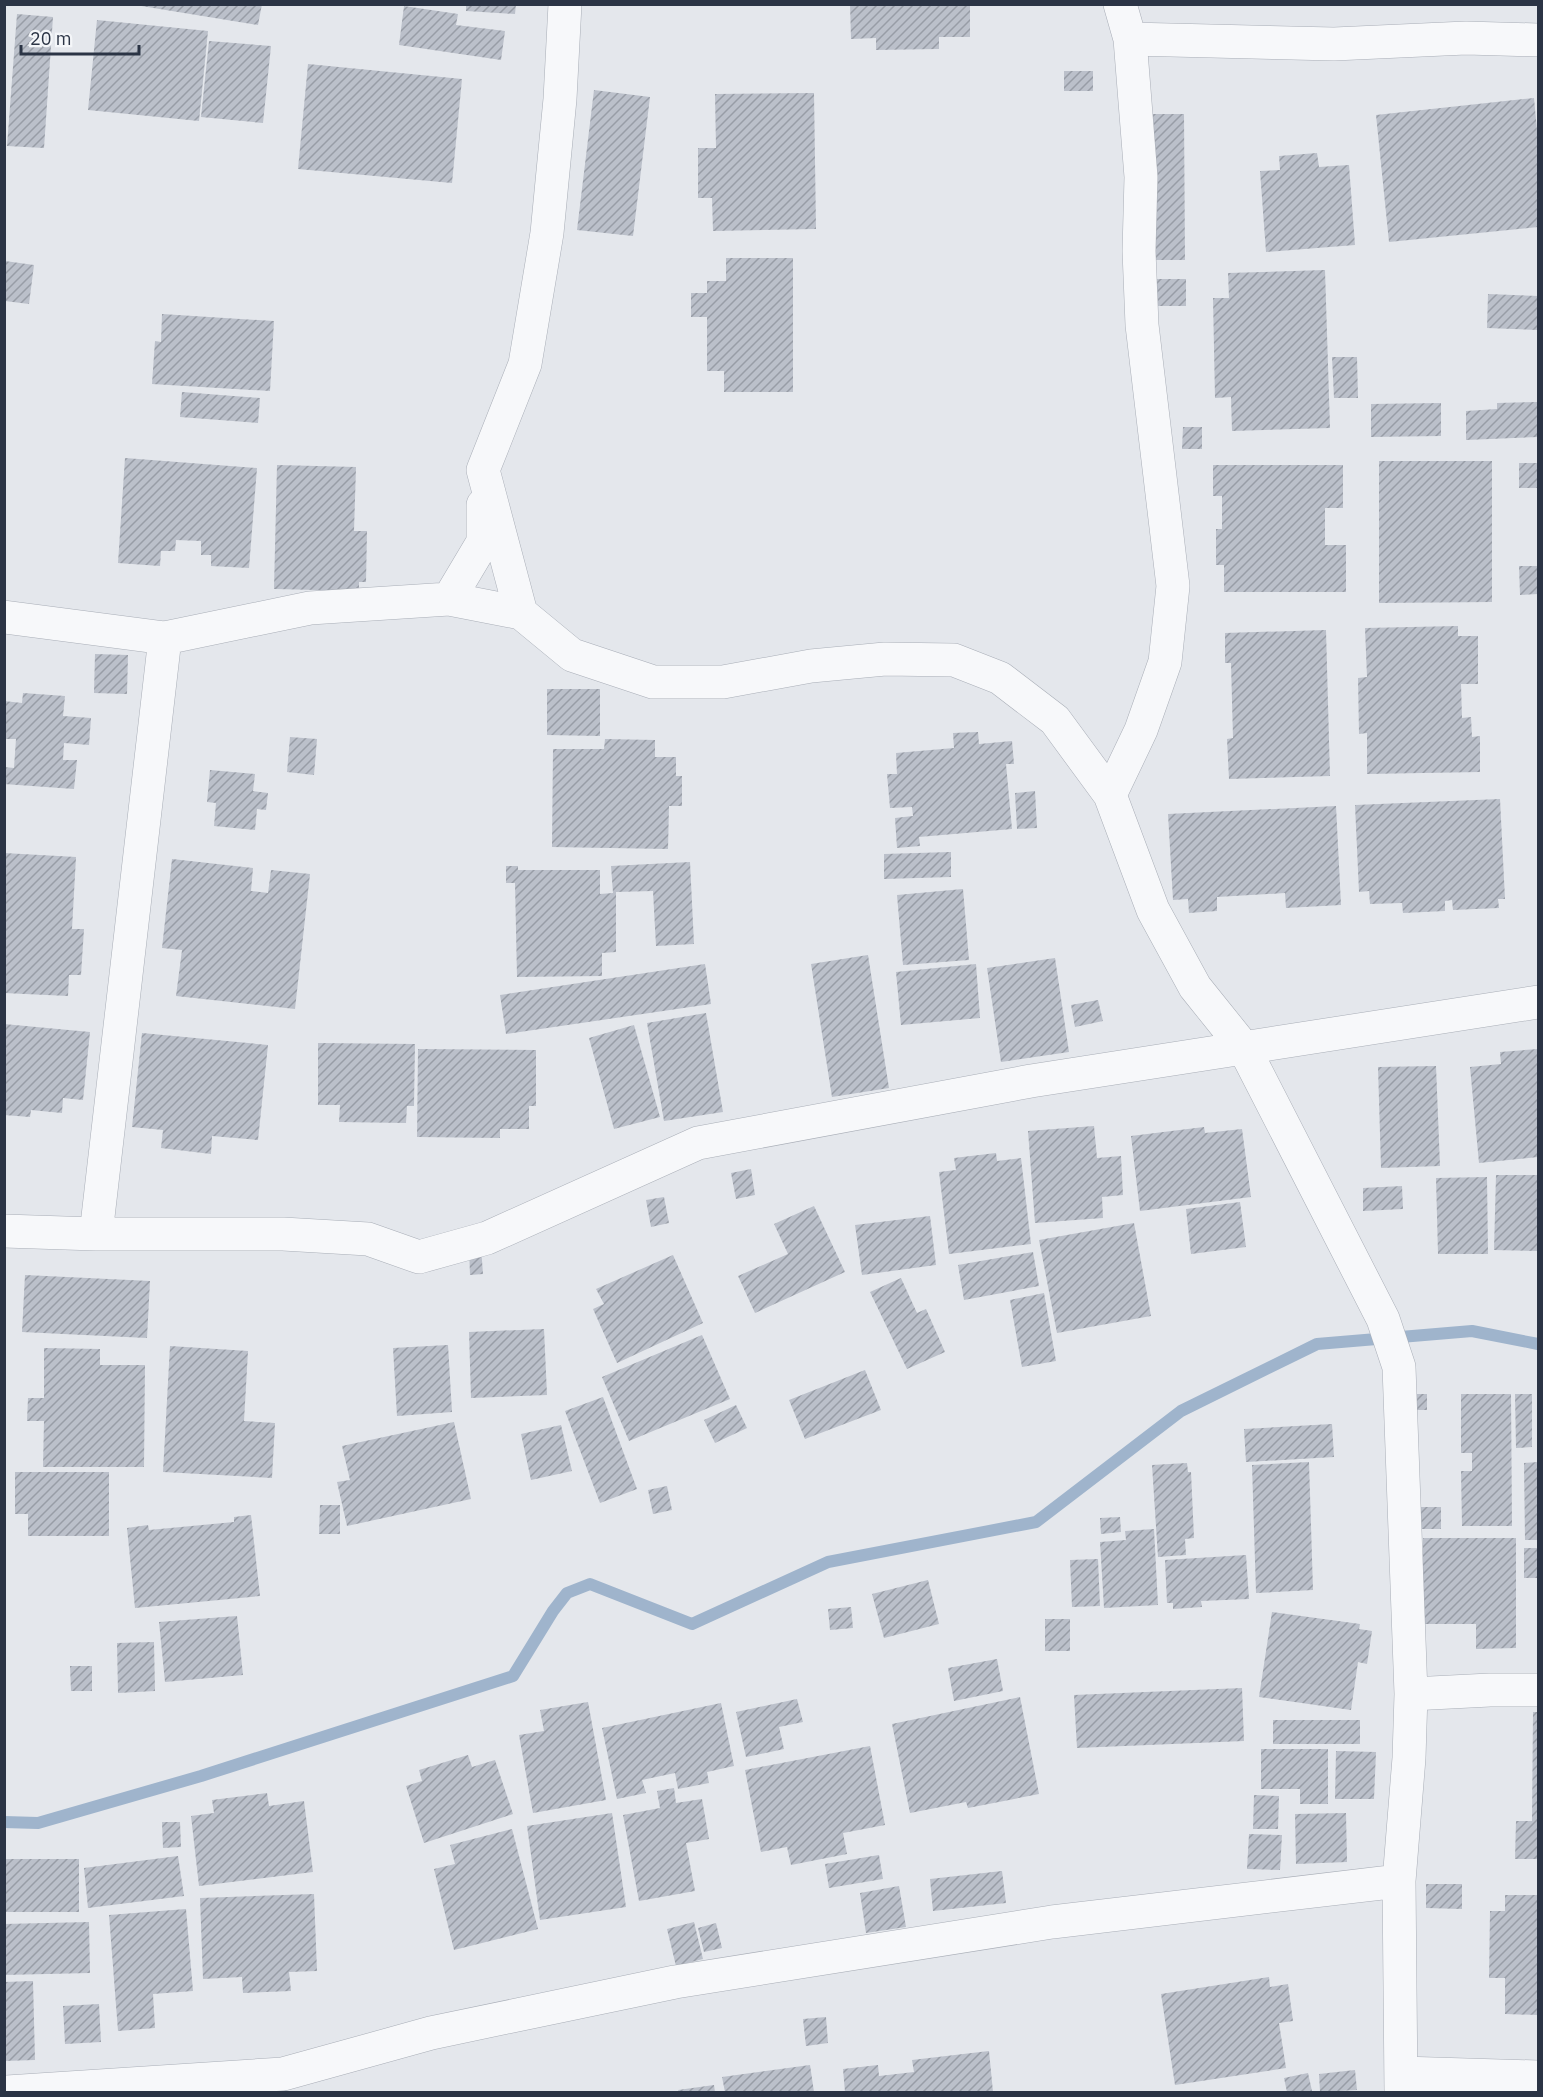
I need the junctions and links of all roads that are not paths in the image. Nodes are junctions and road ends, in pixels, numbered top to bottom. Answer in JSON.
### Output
{"nodes":[{"id":1,"x":566,"y":4,"type":"edge"},
{"id":2,"x":1120,"y":4,"type":"edge"},
{"id":3,"x":1130,"y":39,"type":"junction"},
{"id":4,"x":1539,"y":40,"type":"edge"},
{"id":5,"x":483,"y":470,"type":"junction"},
{"id":6,"x":449,"y":599,"type":"junction"},
{"id":7,"x":521,"y":613,"type":"junction"},
{"id":8,"x":4,"y":617,"type":"edge"},
{"id":9,"x":165,"y":638,"type":"junction"},
{"id":10,"x":1110,"y":795,"type":"junction"},
{"id":11,"x":1539,"y":1002,"type":"edge"},
{"id":12,"x":1244,"y":1048,"type":"junction"},
{"id":13,"x":4,"y":1231,"type":"edge"},
{"id":14,"x":96,"y":1234,"type":"junction"},
{"id":15,"x":1539,"y":1690,"type":"edge"},
{"id":16,"x":1411,"y":1694,"type":"junction"},
{"id":17,"x":1399,"y":1881,"type":"junction"},
{"id":18,"x":1539,"y":2077,"type":"edge"},
{"id":19,"x":284,"y":2083,"type":"edge"},
{"id":20,"x":1401,"y":2083,"type":"edge"},
{"id":21,"x":7,"y":2092,"type":"edge"}],
"edges":[{"from":1,"to":5,"type":"street"},
{"from":2,"to":3,"type":"street"},
{"from":3,"to":4,"type":"street"},
{"from":3,"to":10,"type":"street"},
{"from":5,"to":6,"type":"street"},
{"from":5,"to":7,"type":"street"},
{"from":6,"to":7,"type":"street"},
{"from":6,"to":9,"type":"street"},
{"from":7,"to":10,"type":"street"},
{"from":8,"to":9,"type":"street"},
{"from":9,"to":14,"type":"street"},
{"from":10,"to":12,"type":"street"},
{"from":11,"to":12,"type":"street"},
{"from":12,"to":14,"type":"street"},
{"from":12,"to":16,"type":"street"},
{"from":13,"to":14,"type":"street"},
{"from":15,"to":16,"type":"street"},
{"from":16,"to":17,"type":"street"},
{"from":17,"to":19,"type":"street"},
{"from":17,"to":20,"type":"street"},
{"from":18,"to":20,"type":"street"},
{"from":19,"to":21,"type":"street"}]}
